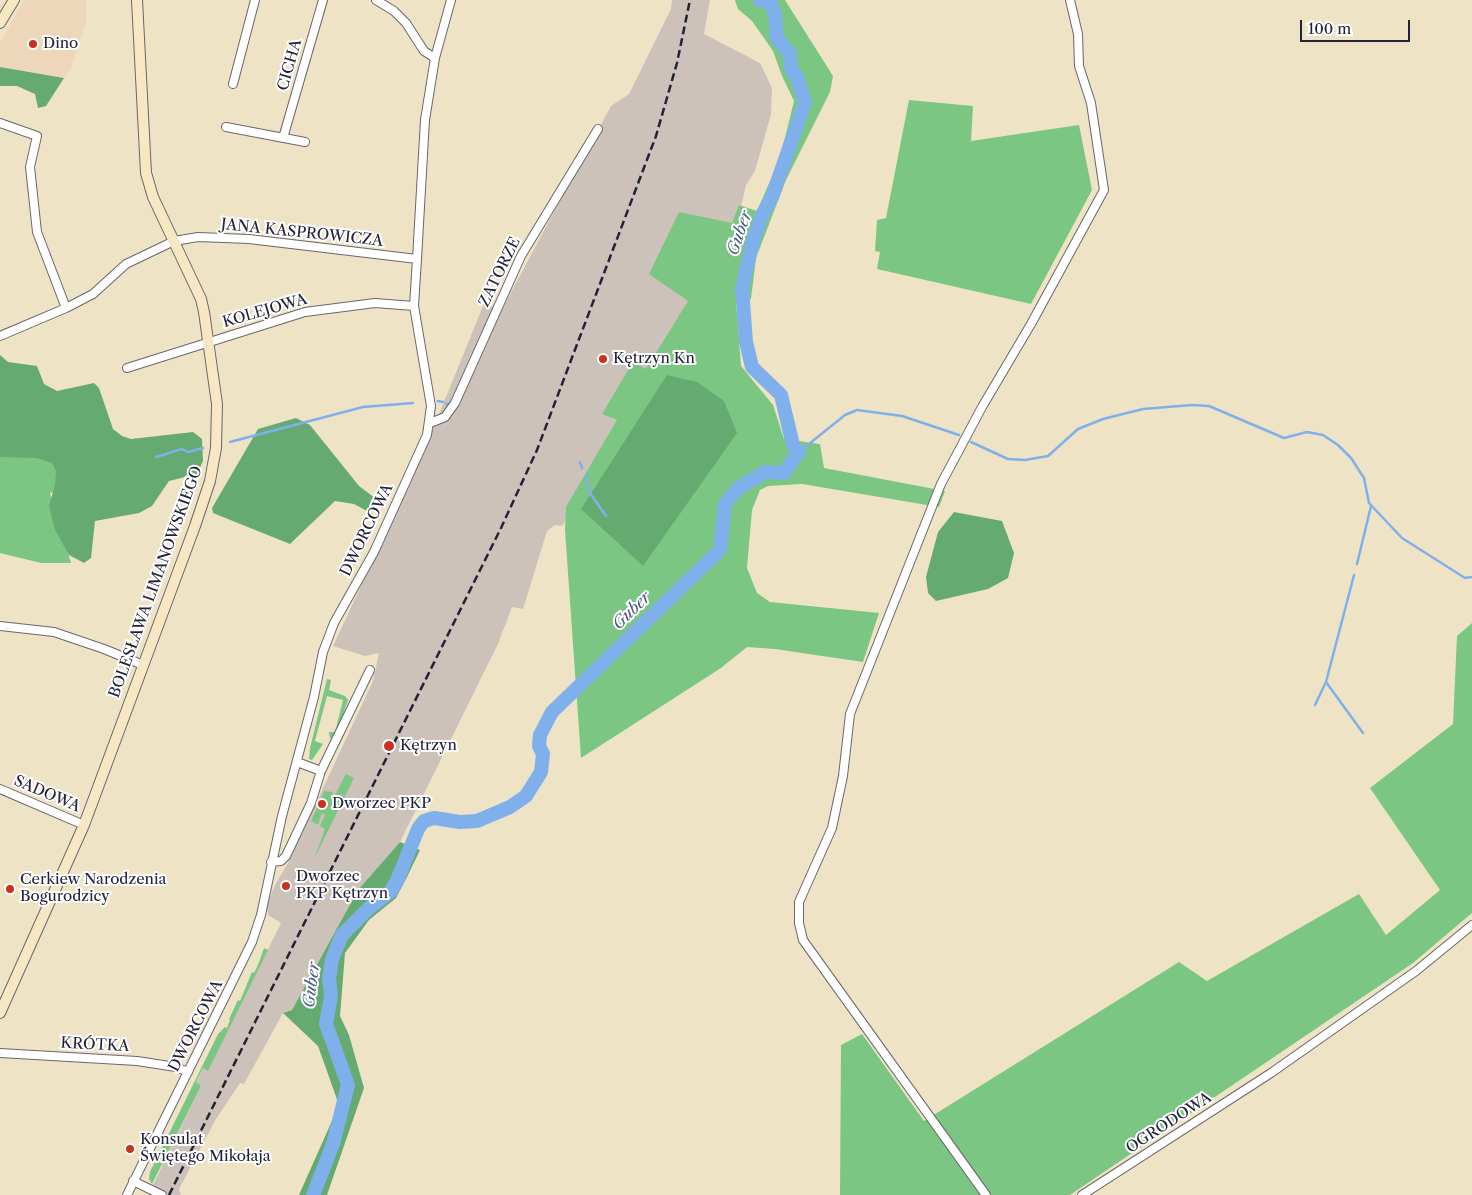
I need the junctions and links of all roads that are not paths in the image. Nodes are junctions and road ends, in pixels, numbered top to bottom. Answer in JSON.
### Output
{"nodes":[{"id":1,"x":14,"y":0,"type":"edge"},
{"id":2,"x":137,"y":0,"type":"edge"},
{"id":3,"x":255,"y":0,"type":"edge"},
{"id":4,"x":323,"y":0,"type":"edge"},
{"id":5,"x":376,"y":0,"type":"edge"},
{"id":6,"x":451,"y":0,"type":"edge"},
{"id":7,"x":1070,"y":0,"type":"edge"},
{"id":8,"x":0,"y":23,"type":"edge"},
{"id":9,"x":435,"y":58,"type":"junction"},
{"id":10,"x":233,"y":84,"type":"dead end"},
{"id":11,"x":0,"y":123,"type":"edge"},
{"id":12,"x":226,"y":127,"type":"dead end"},
{"id":13,"x":598,"y":129,"type":"dead end"},
{"id":14,"x":283,"y":138,"type":"junction"},
{"id":15,"x":305,"y":142,"type":"dead end"},
{"id":16,"x":174,"y":241,"type":"junction"},
{"id":17,"x":417,"y":259,"type":"junction"},
{"id":18,"x":414,"y":306,"type":"junction"},
{"id":19,"x":66,"y":308,"type":"junction"},
{"id":20,"x":0,"y":336,"type":"edge"},
{"id":21,"x":209,"y":342,"type":"junction"},
{"id":22,"x":127,"y":368,"type":"dead end"},
{"id":23,"x":430,"y":423,"type":"junction"},
{"id":24,"x":0,"y":626,"type":"edge"},
{"id":25,"x":143,"y":665,"type":"junction"},
{"id":26,"x":370,"y":670,"type":"dead end"},
{"id":27,"x":297,"y":762,"type":"junction"},
{"id":28,"x":321,"y":771,"type":"junction"},
{"id":29,"x":0,"y":789,"type":"edge"},
{"id":30,"x":84,"y":825,"type":"junction"},
{"id":31,"x":271,"y":862,"type":"junction"},
{"id":32,"x":1472,"y":925,"type":"edge"},
{"id":33,"x":3,"y":998,"type":"edge"},
{"id":34,"x":0,"y":1013,"type":"edge"},
{"id":35,"x":0,"y":1053,"type":"edge"},
{"id":36,"x":10,"y":1055,"type":"junction"},
{"id":37,"x":0,"y":1061,"type":"edge"},
{"id":38,"x":188,"y":1072,"type":"junction"},
{"id":39,"x":133,"y":1181,"type":"junction"},
{"id":40,"x":126,"y":1195,"type":"edge"},
{"id":41,"x":162,"y":1195,"type":"edge"},
{"id":42,"x":986,"y":1195,"type":"edge"},
{"id":43,"x":1082,"y":1195,"type":"edge"}],
"edges":[{"from":1,"to":8,"type":"street"},
{"from":2,"to":16,"type":"street","name":"BOLESŁAWA LIMANOWSKIEGO"},
{"from":3,"to":10,"type":"street"},
{"from":4,"to":14,"type":"street","name":"CICHA"},
{"from":5,"to":9,"type":"street"},
{"from":6,"to":9,"type":"street","name":"DWORCOWA"},
{"from":7,"to":42,"type":"street"},
{"from":9,"to":17,"type":"street","name":"DWORCOWA"},
{"from":11,"to":19,"type":"street"},
{"from":12,"to":14,"type":"street"},
{"from":13,"to":23,"type":"street","name":"ZATORZE"},
{"from":14,"to":15,"type":"street"},
{"from":16,"to":17,"type":"street","name":"JANA KASPROWICZA"},
{"from":16,"to":19,"type":"street","name":"JANA KASPROWICZA"},
{"from":16,"to":21,"type":"street","name":"BOLESŁAWA LIMANOWSKIEGO"},
{"from":17,"to":18,"type":"street","name":"DWORCOWA"},
{"from":18,"to":21,"type":"street","name":"KOLEJOWA"},
{"from":18,"to":23,"type":"street","name":"DWORCOWA"},
{"from":19,"to":20,"type":"street","name":"JANA KASPROWICZA"},
{"from":21,"to":22,"type":"street","name":"KOLEJOWA"},
{"from":21,"to":25,"type":"street","name":"BOLESŁAWA LIMANOWSKIEGO"},
{"from":23,"to":27,"type":"street","name":"DWORCOWA"},
{"from":24,"to":25,"type":"street"},
{"from":25,"to":30,"type":"street","name":"BOLESŁAWA LIMANOWSKIEGO"},
{"from":26,"to":28,"type":"street"},
{"from":27,"to":28,"type":"street"},
{"from":27,"to":31,"type":"street","name":"DWORCOWA"},
{"from":28,"to":31,"type":"street"},
{"from":29,"to":30,"type":"street","name":"SADOWA"},
{"from":30,"to":33,"type":"street","name":"BOLESŁAWA LIMANOWSKIEGO"},
{"from":31,"to":38,"type":"street","name":"DWORCOWA"},
{"from":32,"to":43,"type":"street","name":"OGRODOWA"},
{"from":33,"to":34,"type":"street","name":"BOLESŁAWA LIMANOWSKIEGO"},
{"from":35,"to":36,"type":"street","name":"KRÓTKA"},
{"from":36,"to":37,"type":"street"},
{"from":36,"to":38,"type":"street","name":"KRÓTKA"},
{"from":38,"to":39,"type":"street","name":"DWORCOWA"},
{"from":39,"to":40,"type":"street","name":"DWORCOWA"},
{"from":39,"to":41,"type":"street"}]}
